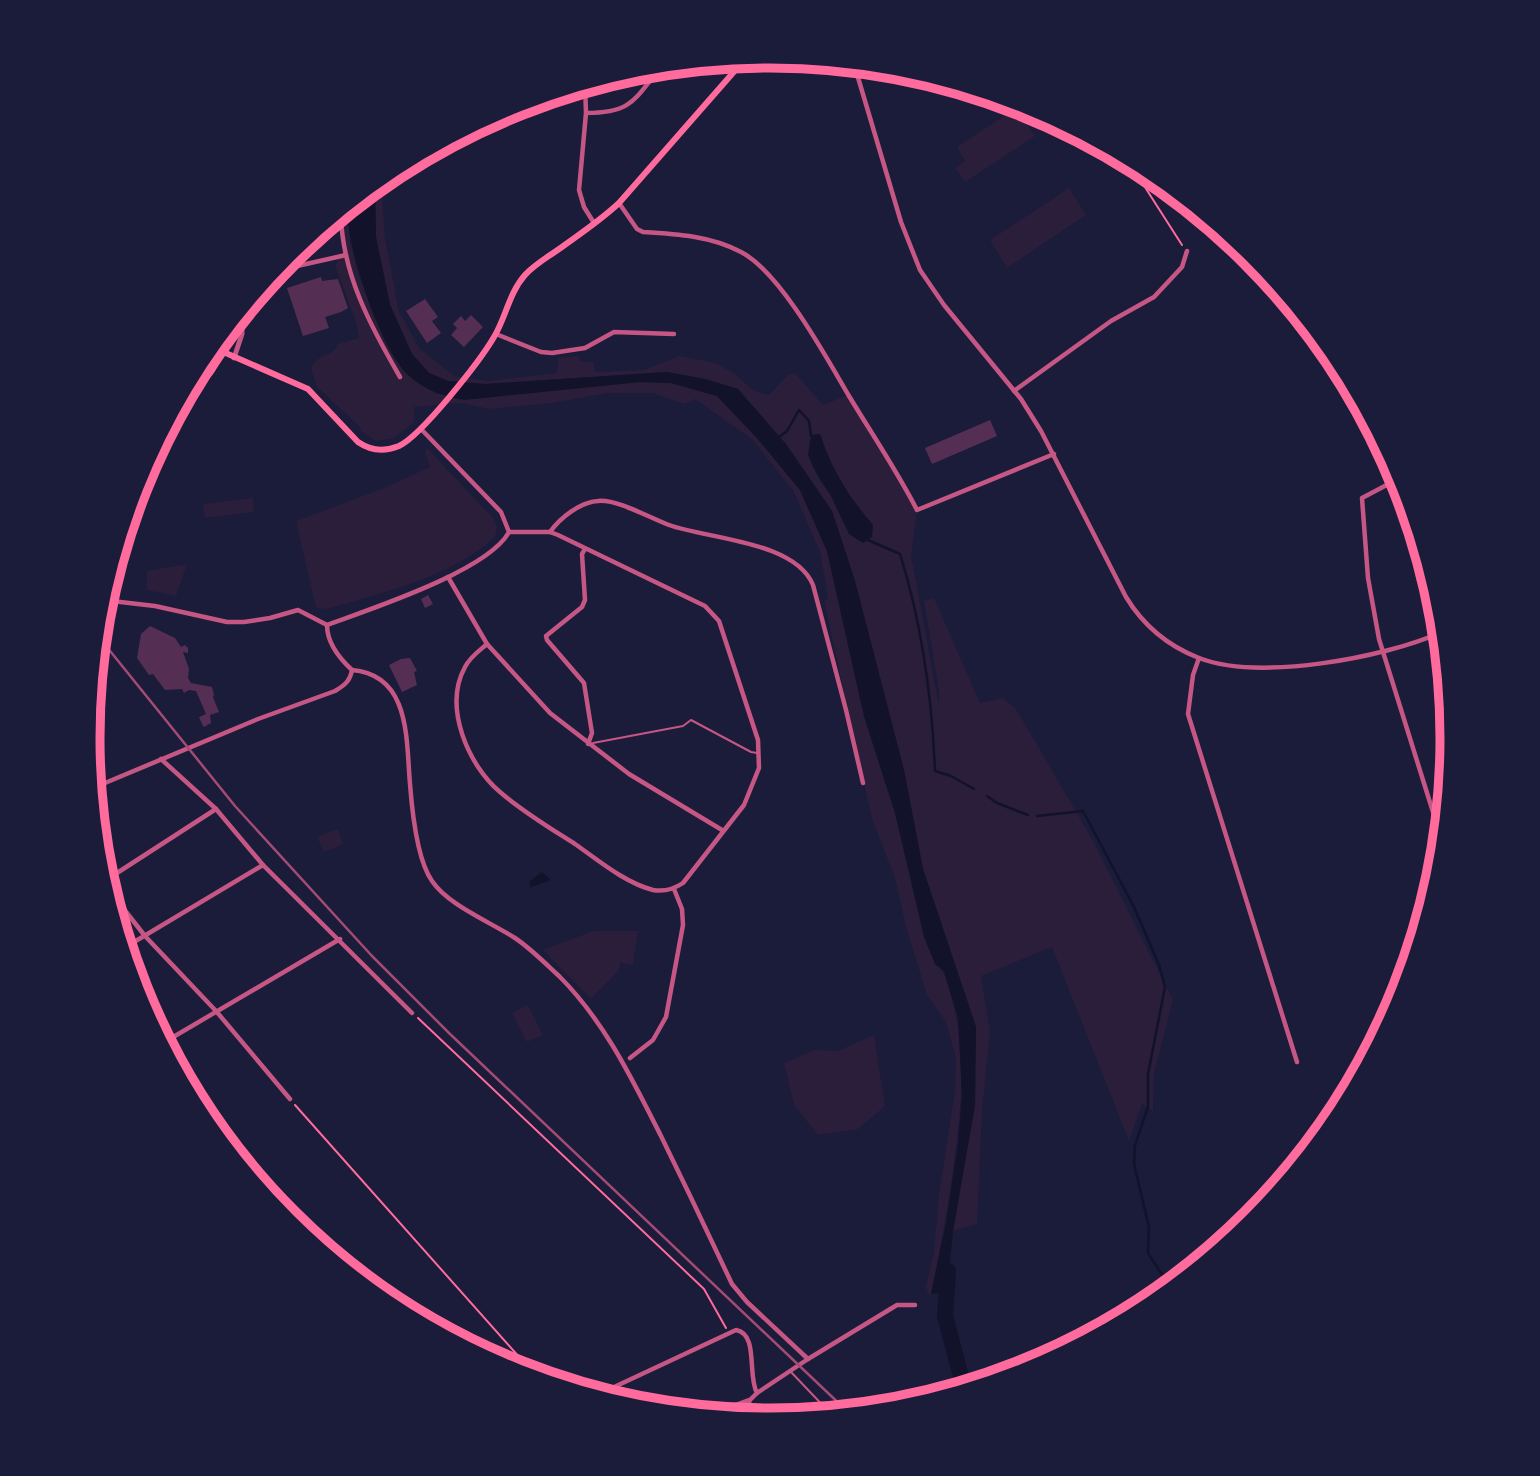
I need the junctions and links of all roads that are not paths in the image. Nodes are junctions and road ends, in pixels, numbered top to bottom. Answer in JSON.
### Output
{"nodes":[{"id":1,"x":736,"y":70,"type":"edge"},
{"id":2,"x":857,"y":74,"type":"edge"},
{"id":3,"x":651,"y":79,"type":"edge"},
{"id":4,"x":585,"y":95,"type":"edge"},
{"id":5,"x":586,"y":113,"type":"junction"},
{"id":6,"x":619,"y":203,"type":"junction"},
{"id":7,"x":342,"y":223,"type":"edge"},
{"id":8,"x":595,"y":224,"type":"junction"},
{"id":9,"x":1187,"y":251,"type":"road end"},
{"id":10,"x":346,"y":255,"type":"junction"},
{"id":11,"x":293,"y":267,"type":"edge"},
{"id":12,"x":242,"y":326,"type":"edge"},
{"id":13,"x":495,"y":334,"type":"junction"},
{"id":14,"x":674,"y":334,"type":"dead end"},
{"id":15,"x":223,"y":353,"type":"edge"},
{"id":16,"x":219,"y":358,"type":"edge"},
{"id":17,"x":234,"y":358,"type":"junction"},
{"id":18,"x":400,"y":377,"type":"dead end"},
{"id":19,"x":204,"y":381,"type":"edge"},
{"id":20,"x":1014,"y":391,"type":"junction"},
{"id":21,"x":421,"y":429,"type":"junction"},
{"id":22,"x":1054,"y":454,"type":"junction"},
{"id":23,"x":1390,"y":484,"type":"edge"},
{"id":24,"x":145,"y":499,"type":"edge"},
{"id":25,"x":139,"y":515,"type":"edge"},
{"id":26,"x":509,"y":532,"type":"junction"},
{"id":27,"x":550,"y":532,"type":"junction"},
{"id":28,"x":585,"y":548,"type":"junction"},
{"id":29,"x":448,"y":577,"type":"junction"},
{"id":30,"x":114,"y":601,"type":"edge"},
{"id":31,"x":327,"y":625,"type":"junction"},
{"id":32,"x":1432,"y":636,"type":"edge"},
{"id":33,"x":487,"y":644,"type":"junction"},
{"id":34,"x":1383,"y":652,"type":"junction"},
{"id":35,"x":1199,"y":658,"type":"junction"},
{"id":36,"x":352,"y":670,"type":"junction"},
{"id":37,"x":588,"y":745,"type":"junction"},
{"id":38,"x":760,"y":753,"type":"junction"},
{"id":39,"x":161,"y":759,"type":"junction"},
{"id":40,"x":863,"y":783,"type":"dead end"},
{"id":41,"x":102,"y":784,"type":"edge"},
{"id":42,"x":216,"y":809,"type":"junction"},
{"id":43,"x":1435,"y":818,"type":"edge"},
{"id":44,"x":722,"y":831,"type":"junction"},
{"id":45,"x":263,"y":865,"type":"junction"},
{"id":46,"x":114,"y":875,"type":"edge"},
{"id":47,"x":674,"y":889,"type":"junction"},
{"id":48,"x":122,"y":906,"type":"edge"},
{"id":49,"x":145,"y":936,"type":"junction"},
{"id":50,"x":340,"y":939,"type":"junction"},
{"id":51,"x":133,"y":943,"type":"edge"},
{"id":52,"x":216,"y":1011,"type":"junction"},
{"id":53,"x":412,"y":1013,"type":"dead end"},
{"id":54,"x":171,"y":1038,"type":"edge"},
{"id":55,"x":630,"y":1058,"type":"dead end"},
{"id":56,"x":1297,"y":1062,"type":"dead end"},
{"id":57,"x":290,"y":1099,"type":"road end"},
{"id":58,"x":915,"y":1305,"type":"dead end"},
{"id":59,"x":808,"y":1359,"type":"junction"},
{"id":60,"x":790,"y":1371,"type":"junction"},
{"id":61,"x":614,"y":1389,"type":"edge"},
{"id":62,"x":757,"y":1393,"type":"junction"},
{"id":63,"x":750,"y":1400,"type":"junction"},
{"id":64,"x":823,"y":1405,"type":"edge"},
{"id":65,"x":730,"y":1406,"type":"edge"},
{"id":66,"x":747,"y":1407,"type":"edge"}],
"edges":[{"from":1,"to":6,"type":"main road"},
{"from":2,"to":20,"type":"street"},
{"from":3,"to":5,"type":"street"},
{"from":4,"to":5,"type":"street"},
{"from":5,"to":8,"type":"street"},
{"from":6,"to":8,"type":"main road"},
{"from":6,"to":22,"type":"street"},
{"from":7,"to":10,"type":"street"},
{"from":8,"to":13,"type":"main road"},
{"from":9,"to":20,"type":"street"},
{"from":10,"to":11,"type":"street"},
{"from":10,"to":18,"type":"street"},
{"from":12,"to":17,"type":"street"},
{"from":13,"to":14,"type":"street"},
{"from":13,"to":21,"type":"main road"},
{"from":15,"to":17,"type":"main road"},
{"from":16,"to":19,"type":"street"},
{"from":17,"to":21,"type":"main road"},
{"from":20,"to":22,"type":"street"},
{"from":21,"to":26,"type":"street"},
{"from":22,"to":35,"type":"street"},
{"from":23,"to":34,"type":"street"},
{"from":24,"to":25,"type":"street"},
{"from":26,"to":27,"type":"street"},
{"from":26,"to":29,"type":"street"},
{"from":27,"to":28,"type":"street"},
{"from":27,"to":40,"type":"street"},
{"from":28,"to":37,"type":"street"},
{"from":28,"to":38,"type":"street"},
{"from":29,"to":31,"type":"street"},
{"from":29,"to":33,"type":"street"},
{"from":30,"to":31,"type":"street"},
{"from":31,"to":36,"type":"street"},
{"from":32,"to":34,"type":"street"},
{"from":33,"to":37,"type":"street"},
{"from":33,"to":47,"type":"street"},
{"from":34,"to":35,"type":"street"},
{"from":34,"to":43,"type":"street"},
{"from":35,"to":56,"type":"street"},
{"from":36,"to":39,"type":"street"},
{"from":36,"to":59,"type":"street"},
{"from":37,"to":38,"type":"lane"},
{"from":37,"to":44,"type":"street"},
{"from":38,"to":44,"type":"street"},
{"from":39,"to":41,"type":"street"},
{"from":39,"to":42,"type":"street"},
{"from":42,"to":45,"type":"street"},
{"from":42,"to":46,"type":"street"},
{"from":44,"to":47,"type":"street"},
{"from":45,"to":49,"type":"street"},
{"from":45,"to":50,"type":"street"},
{"from":47,"to":55,"type":"street"},
{"from":48,"to":49,"type":"street"},
{"from":49,"to":51,"type":"street"},
{"from":49,"to":52,"type":"street"},
{"from":50,"to":52,"type":"street"},
{"from":50,"to":53,"type":"street"},
{"from":52,"to":54,"type":"street"},
{"from":52,"to":57,"type":"street"},
{"from":58,"to":59,"type":"street"},
{"from":59,"to":60,"type":"street"},
{"from":60,"to":62,"type":"street"},
{"from":60,"to":64,"type":"lane"},
{"from":61,"to":62,"type":"street"},
{"from":62,"to":63,"type":"street"},
{"from":63,"to":65,"type":"street"},
{"from":63,"to":66,"type":"street"}]}
